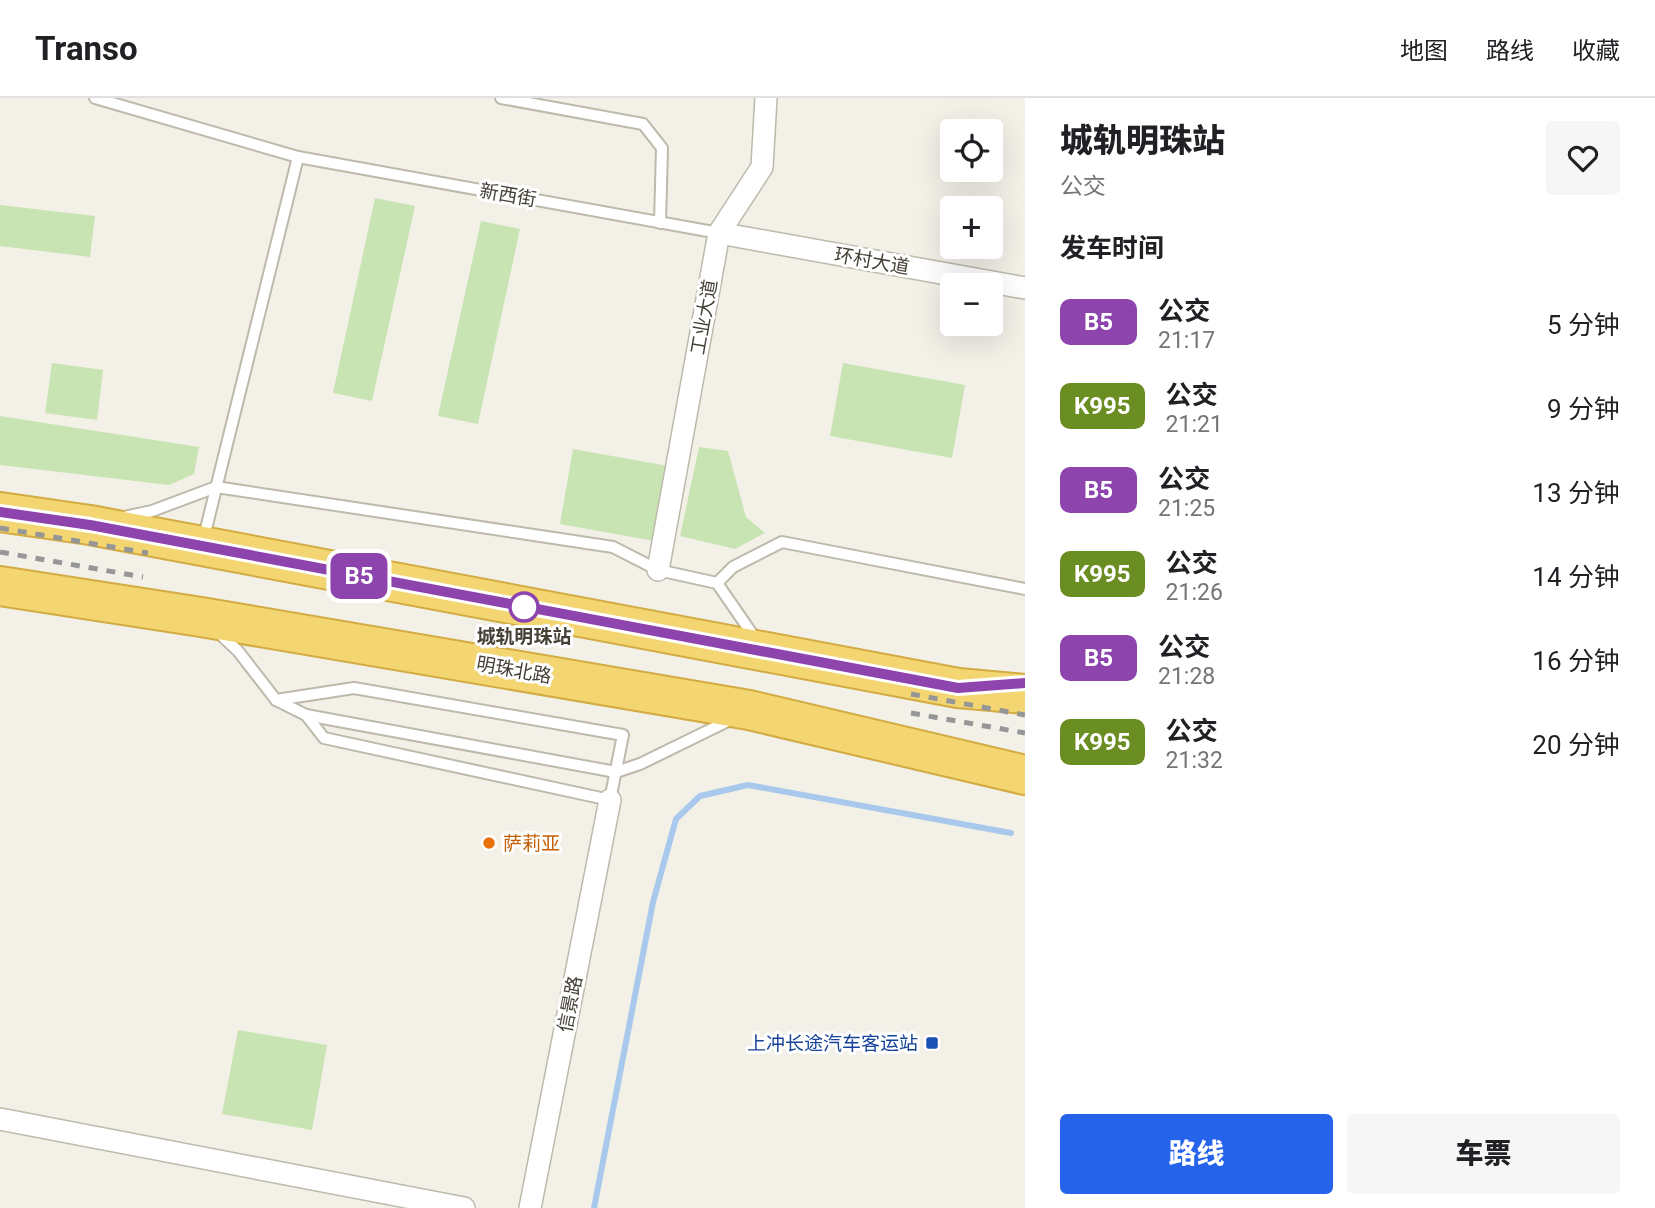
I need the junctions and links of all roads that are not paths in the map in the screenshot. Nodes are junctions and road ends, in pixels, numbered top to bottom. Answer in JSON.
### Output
{"nodes":[{"id":1,"x":95,"y":98,"type":"edge"},
{"id":2,"x":501,"y":98,"type":"edge"},
{"id":3,"x":766,"y":98,"type":"edge"},
{"id":4,"x":298,"y":157,"type":"junction"},
{"id":5,"x":660,"y":223,"type":"junction"},
{"id":6,"x":719,"y":233,"type":"junction"},
{"id":7,"x":1025,"y":288,"type":"edge"},
{"id":8,"x":216,"y":486,"type":"junction"},
{"id":9,"x":0,"y":512,"type":"edge"},
{"id":10,"x":90,"y":525,"type":"junction"},
{"id":11,"x":202,"y":546,"type":"junction"},
{"id":12,"x":658,"y":570,"type":"junction"},
{"id":13,"x":717,"y":583,"type":"junction"},
{"id":14,"x":0,"y":586,"type":"edge"},
{"id":15,"x":1025,"y":589,"type":"edge"},
{"id":16,"x":201,"y":617,"type":"junction"},
{"id":17,"x":764,"y":652,"type":"junction"},
{"id":18,"x":1025,"y":683,"type":"edge"},
{"id":19,"x":958,"y":688,"type":"junction"},
{"id":20,"x":1025,"y":694,"type":"edge"},
{"id":21,"x":276,"y":700,"type":"junction"},
{"id":22,"x":1025,"y":709,"type":"edge"},
{"id":23,"x":749,"y":710,"type":"junction"},
{"id":24,"x":306,"y":715,"type":"junction"},
{"id":25,"x":616,"y":772,"type":"junction"},
{"id":26,"x":1025,"y":775,"type":"edge"},
{"id":27,"x":610,"y":800,"type":"junction"},
{"id":28,"x":0,"y":1119,"type":"edge"},
{"id":29,"x":464,"y":1208,"type":"edge"},
{"id":30,"x":530,"y":1208,"type":"edge"}],
"edges":[{"from":1,"to":4,"type":"lane","name":"新西街"},
{"from":2,"to":5,"type":"lane"},
{"from":3,"to":6,"type":"street","name":"工业大道"},
{"from":4,"to":5,"type":"lane","name":"新西街"},
{"from":4,"to":8,"type":"lane"},
{"from":5,"to":6,"type":"lane","name":"新西街"},
{"from":6,"to":7,"type":"street","name":"环村大道"},
{"from":6,"to":12,"type":"street","name":"工业大道"},
{"from":8,"to":10,"type":"lane"},
{"from":8,"to":11,"type":"lane"},
{"from":8,"to":12,"type":"lane"},
{"from":9,"to":10,"type":"highway"},
{"from":10,"to":11,"type":"highway"},
{"from":11,"to":17,"type":"highway"},
{"from":12,"to":13,"type":"lane"},
{"from":13,"to":15,"type":"lane"},
{"from":13,"to":17,"type":"lane"},
{"from":14,"to":16,"type":"highway","name":"明珠北路"},
{"from":16,"to":21,"type":"lane"},
{"from":16,"to":23,"type":"highway","name":"明珠北路"},
{"from":17,"to":19,"type":"highway"},
{"from":18,"to":19,"type":"highway"},
{"from":19,"to":20,"type":"highway"},
{"from":19,"to":22,"type":"highway"},
{"from":21,"to":24,"type":"lane"},
{"from":21,"to":25,"type":"lane"},
{"from":23,"to":25,"type":"lane"},
{"from":23,"to":26,"type":"highway","name":"明珠北路"},
{"from":24,"to":25,"type":"lane"},
{"from":24,"to":27,"type":"lane"},
{"from":25,"to":27,"type":"lane"},
{"from":27,"to":30,"type":"street","name":"信景路"},
{"from":28,"to":29,"type":"street"}]}
